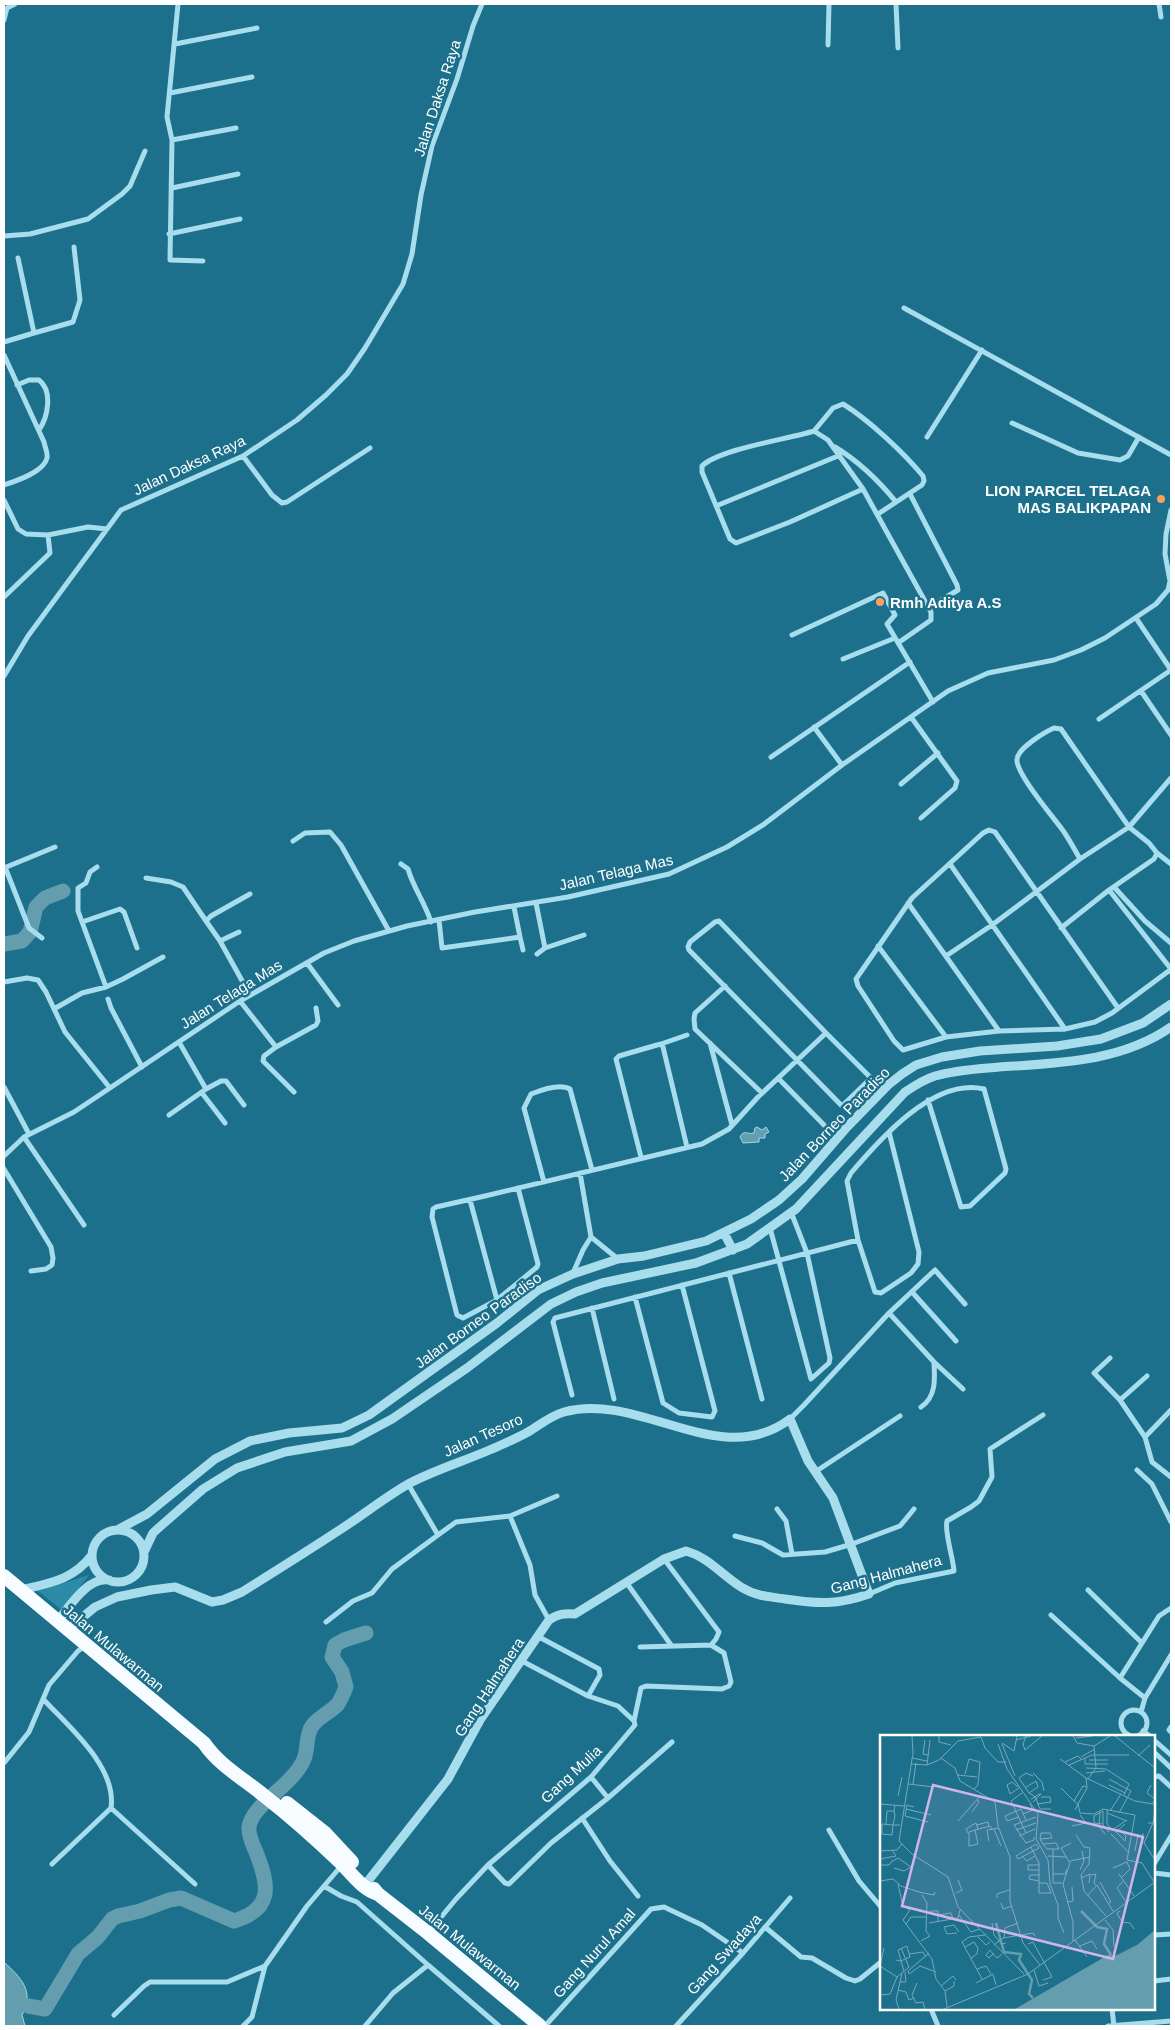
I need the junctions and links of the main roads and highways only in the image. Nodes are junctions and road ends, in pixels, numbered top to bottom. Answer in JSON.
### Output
{"nodes":[{"id":1,"x":4,"y":1576,"type":"edge"},
{"id":2,"x":285,"y":1806,"type":"junction"},
{"id":3,"x":378,"y":1894,"type":"junction"},
{"id":4,"x":540,"y":2026,"type":"edge"}],
"edges":[{"from":1,"to":2,"type":"highway","name":"Jalan Mulawarman"},
{"from":2,"to":3,"type":"highway","name":"Jalan Mulawarman"},
{"from":2,"to":3,"type":"highway","name":"Jalan Mulawarman"},
{"from":3,"to":4,"type":"highway","name":"Jalan Mulawarman"}]}
